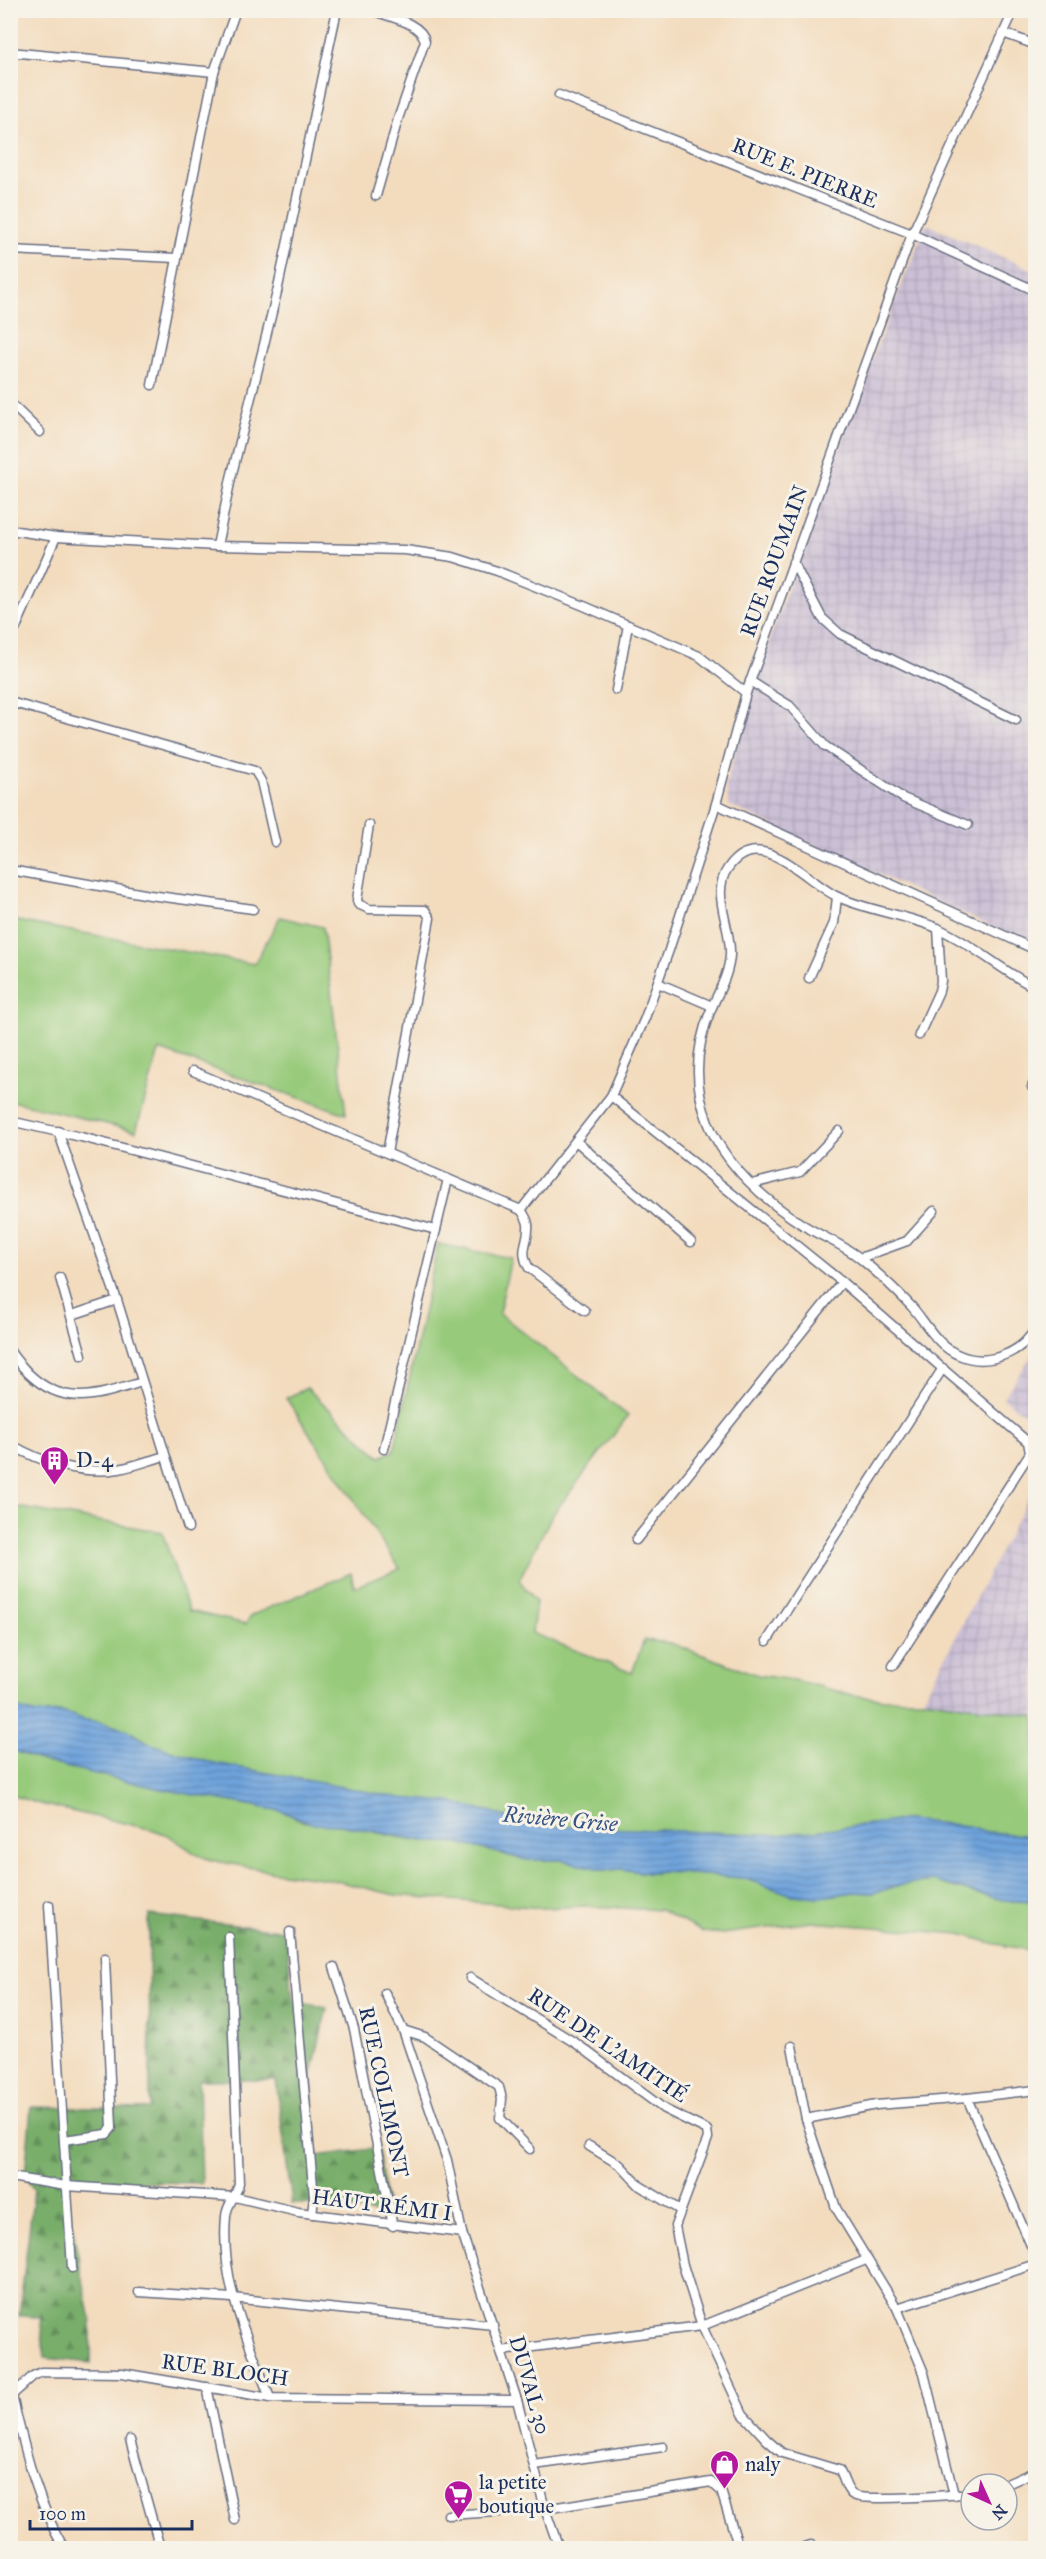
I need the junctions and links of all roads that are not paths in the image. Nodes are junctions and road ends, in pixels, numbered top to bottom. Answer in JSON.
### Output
{"nodes":[{"id":1,"x":236,"y":10,"type":"edge"},
{"id":2,"x":337,"y":10,"type":"edge"},
{"id":3,"x":371,"y":10,"type":"edge"},
{"id":4,"x":1014,"y":10,"type":"edge"},
{"id":5,"x":1003,"y":33,"type":"junction"},
{"id":6,"x":1035,"y":45,"type":"edge"},
{"id":7,"x":10,"y":52,"type":"edge"},
{"id":8,"x":214,"y":72,"type":"junction"},
{"id":9,"x":559,"y":94,"type":"dead end"},
{"id":10,"x":376,"y":196,"type":"dead end"},
{"id":11,"x":912,"y":234,"type":"junction"},
{"id":12,"x":10,"y":250,"type":"edge"},
{"id":13,"x":176,"y":258,"type":"junction"},
{"id":14,"x":1035,"y":291,"type":"edge"},
{"id":15,"x":152,"y":385,"type":"dead end"},
{"id":16,"x":10,"y":403,"type":"edge"},
{"id":17,"x":40,"y":432,"type":"dead end"},
{"id":18,"x":10,"y":530,"type":"edge"},
{"id":19,"x":56,"y":537,"type":"junction"},
{"id":20,"x":217,"y":546,"type":"junction"},
{"id":21,"x":793,"y":562,"type":"junction"},
{"id":22,"x":628,"y":625,"type":"junction"},
{"id":23,"x":10,"y":641,"type":"edge"},
{"id":24,"x":750,"y":681,"type":"junction"},
{"id":25,"x":616,"y":690,"type":"dead end"},
{"id":26,"x":746,"y":693,"type":"junction"},
{"id":27,"x":10,"y":702,"type":"edge"},
{"id":28,"x":1016,"y":720,"type":"dead end"},
{"id":29,"x":716,"y":804,"type":"junction"},
{"id":30,"x":369,"y":825,"type":"dead end"},
{"id":31,"x":968,"y":825,"type":"dead end"},
{"id":32,"x":275,"y":842,"type":"dead end"},
{"id":33,"x":10,"y":870,"type":"edge"},
{"id":34,"x":837,"y":897,"type":"junction"},
{"id":35,"x":253,"y":909,"type":"dead end"},
{"id":36,"x":938,"y":928,"type":"junction"},
{"id":37,"x":1035,"y":950,"type":"edge"},
{"id":38,"x":809,"y":978,"type":"dead end"},
{"id":39,"x":658,"y":982,"type":"junction"},
{"id":40,"x":1035,"y":988,"type":"edge"},
{"id":41,"x":712,"y":1006,"type":"junction"},
{"id":42,"x":919,"y":1035,"type":"dead end"},
{"id":43,"x":193,"y":1071,"type":"dead end"},
{"id":44,"x":611,"y":1096,"type":"junction"},
{"id":45,"x":10,"y":1121,"type":"edge"},
{"id":46,"x":58,"y":1131,"type":"junction"},
{"id":47,"x":839,"y":1131,"type":"dead end"},
{"id":48,"x":576,"y":1141,"type":"junction"},
{"id":49,"x":387,"y":1153,"type":"junction"},
{"id":50,"x":448,"y":1179,"type":"junction"},
{"id":51,"x":752,"y":1184,"type":"junction"},
{"id":52,"x":521,"y":1210,"type":"junction"},
{"id":53,"x":934,"y":1211,"type":"dead end"},
{"id":54,"x":436,"y":1230,"type":"junction"},
{"id":55,"x":691,"y":1242,"type":"dead end"},
{"id":56,"x":860,"y":1257,"type":"junction"},
{"id":57,"x":60,"y":1278,"type":"dead end"},
{"id":58,"x":842,"y":1282,"type":"junction"},
{"id":59,"x":117,"y":1300,"type":"junction"},
{"id":60,"x":585,"y":1311,"type":"dead end"},
{"id":61,"x":72,"y":1315,"type":"junction"},
{"id":62,"x":1035,"y":1327,"type":"edge"},
{"id":63,"x":10,"y":1351,"type":"edge"},
{"id":64,"x":82,"y":1355,"type":"dead end"},
{"id":65,"x":943,"y":1368,"type":"junction"},
{"id":66,"x":142,"y":1382,"type":"junction"},
{"id":67,"x":10,"y":1444,"type":"edge"},
{"id":68,"x":384,"y":1449,"type":"dead end"},
{"id":69,"x":165,"y":1456,"type":"junction"},
{"id":70,"x":188,"y":1528,"type":"dead end"},
{"id":71,"x":636,"y":1540,"type":"dead end"},
{"id":72,"x":767,"y":1641,"type":"dead end"},
{"id":73,"x":894,"y":1666,"type":"dead end"},
{"id":74,"x":49,"y":1905,"type":"dead end"},
{"id":75,"x":290,"y":1932,"type":"dead end"},
{"id":76,"x":229,"y":1937,"type":"dead end"},
{"id":77,"x":105,"y":1958,"type":"dead end"},
{"id":78,"x":334,"y":1967,"type":"dead end"},
{"id":79,"x":470,"y":1978,"type":"dead end"},
{"id":80,"x":386,"y":1993,"type":"dead end"},
{"id":81,"x":403,"y":2030,"type":"junction"},
{"id":82,"x":792,"y":2046,"type":"dead end"},
{"id":83,"x":1035,"y":2090,"type":"edge"},
{"id":84,"x":967,"y":2098,"type":"junction"},
{"id":85,"x":806,"y":2119,"type":"junction"},
{"id":86,"x":64,"y":2140,"type":"junction"},
{"id":87,"x":589,"y":2145,"type":"dead end"},
{"id":88,"x":530,"y":2149,"type":"dead end"},
{"id":89,"x":10,"y":2177,"type":"edge"},
{"id":90,"x":66,"y":2186,"type":"junction"},
{"id":91,"x":234,"y":2197,"type":"junction"},
{"id":92,"x":680,"y":2210,"type":"junction"},
{"id":93,"x":312,"y":2214,"type":"junction"},
{"id":94,"x":393,"y":2226,"type":"junction"},
{"id":95,"x":462,"y":2233,"type":"junction"},
{"id":96,"x":1035,"y":2257,"type":"edge"},
{"id":97,"x":866,"y":2260,"type":"junction"},
{"id":98,"x":1035,"y":2264,"type":"edge"},
{"id":99,"x":72,"y":2268,"type":"dead end"},
{"id":100,"x":139,"y":2292,"type":"dead end"},
{"id":101,"x":232,"y":2298,"type":"junction"},
{"id":102,"x":897,"y":2308,"type":"junction"},
{"id":103,"x":493,"y":2325,"type":"junction"},
{"id":104,"x":702,"y":2326,"type":"junction"},
{"id":105,"x":501,"y":2351,"type":"junction"},
{"id":106,"x":207,"y":2387,"type":"junction"},
{"id":107,"x":11,"y":2397,"type":"edge"},
{"id":108,"x":270,"y":2398,"type":"junction"},
{"id":109,"x":517,"y":2400,"type":"junction"},
{"id":110,"x":130,"y":2440,"type":"dead end"},
{"id":111,"x":663,"y":2447,"type":"dead end"},
{"id":112,"x":534,"y":2465,"type":"junction"},
{"id":113,"x":1035,"y":2471,"type":"edge"},
{"id":114,"x":1019,"y":2478,"type":"edge"},
{"id":115,"x":959,"y":2494,"type":"edge"},
{"id":116,"x":954,"y":2495,"type":"junction"},
{"id":117,"x":545,"y":2509,"type":"junction"},
{"id":118,"x":448,"y":2514,"type":"dead end"},
{"id":119,"x":235,"y":2520,"type":"dead end"},
{"id":120,"x":811,"y":2546,"type":"dead end"},
{"id":121,"x":64,"y":2548,"type":"edge"},
{"id":122,"x":160,"y":2548,"type":"edge"},
{"id":123,"x":559,"y":2548,"type":"edge"},
{"id":124,"x":739,"y":2548,"type":"edge"},
{"id":125,"x":801,"y":2548,"type":"edge"}],
"edges":[{"from":1,"to":8,"type":"street"},
{"from":2,"to":20,"type":"street"},
{"from":3,"to":10,"type":"street"},
{"from":4,"to":5,"type":"street","name":"RUE ROUMAIN"},
{"from":5,"to":6,"type":"street"},
{"from":5,"to":11,"type":"street","name":"RUE ROUMAIN"},
{"from":7,"to":8,"type":"street"},
{"from":8,"to":13,"type":"street"},
{"from":9,"to":11,"type":"street","name":"RUE E. PIERRE"},
{"from":11,"to":14,"type":"street","name":"RUE E. PIERRE"},
{"from":11,"to":21,"type":"street","name":"RUE ROUMAIN"},
{"from":12,"to":13,"type":"street"},
{"from":13,"to":15,"type":"street"},
{"from":16,"to":17,"type":"street"},
{"from":18,"to":19,"type":"street"},
{"from":19,"to":20,"type":"street"},
{"from":19,"to":23,"type":"street"},
{"from":20,"to":22,"type":"street"},
{"from":21,"to":24,"type":"street","name":"RUE ROUMAIN"},
{"from":21,"to":28,"type":"street"},
{"from":22,"to":25,"type":"street"},
{"from":22,"to":26,"type":"street"},
{"from":24,"to":26,"type":"street","name":"RUE ROUMAIN"},
{"from":24,"to":31,"type":"street"},
{"from":26,"to":29,"type":"street","name":"RUE ROUMAIN"},
{"from":27,"to":32,"type":"street"},
{"from":29,"to":37,"type":"street"},
{"from":29,"to":39,"type":"street","name":"RUE ROUMAIN"},
{"from":30,"to":49,"type":"street"},
{"from":33,"to":35,"type":"street"},
{"from":34,"to":36,"type":"street"},
{"from":34,"to":38,"type":"street"},
{"from":34,"to":41,"type":"street"},
{"from":36,"to":40,"type":"street"},
{"from":36,"to":42,"type":"street"},
{"from":39,"to":41,"type":"street"},
{"from":39,"to":44,"type":"street","name":"RUE ROUMAIN"},
{"from":41,"to":51,"type":"street"},
{"from":43,"to":49,"type":"street"},
{"from":44,"to":48,"type":"street","name":"RUE ROUMAIN"},
{"from":44,"to":58,"type":"street"},
{"from":45,"to":46,"type":"street"},
{"from":46,"to":54,"type":"street"},
{"from":46,"to":59,"type":"street"},
{"from":47,"to":51,"type":"street"},
{"from":48,"to":52,"type":"street","name":"RUE ROUMAIN"},
{"from":48,"to":55,"type":"street"},
{"from":49,"to":50,"type":"street"},
{"from":50,"to":52,"type":"street"},
{"from":50,"to":54,"type":"street"},
{"from":51,"to":56,"type":"street"},
{"from":52,"to":60,"type":"street"},
{"from":53,"to":56,"type":"street"},
{"from":54,"to":68,"type":"street"},
{"from":56,"to":62,"type":"street"},
{"from":57,"to":61,"type":"street"},
{"from":58,"to":65,"type":"street"},
{"from":58,"to":71,"type":"street"},
{"from":59,"to":61,"type":"street"},
{"from":59,"to":66,"type":"street"},
{"from":61,"to":64,"type":"street"},
{"from":63,"to":66,"type":"street"},
{"from":65,"to":72,"type":"street"},
{"from":65,"to":73,"type":"street"},
{"from":66,"to":69,"type":"street"},
{"from":67,"to":69,"type":"street"},
{"from":69,"to":70,"type":"street"},
{"from":74,"to":86,"type":"street"},
{"from":75,"to":93,"type":"street"},
{"from":76,"to":91,"type":"street"},
{"from":77,"to":86,"type":"street"},
{"from":78,"to":94,"type":"street","name":"RUE COLIMONT"},
{"from":79,"to":92,"type":"street","name":"RUE DE L'AMITIÉ"},
{"from":80,"to":81,"type":"street","name":"DUVAL 30"},
{"from":81,"to":88,"type":"street"},
{"from":81,"to":95,"type":"street","name":"DUVAL 30"},
{"from":82,"to":85,"type":"street"},
{"from":83,"to":84,"type":"street"},
{"from":84,"to":85,"type":"street"},
{"from":84,"to":96,"type":"street"},
{"from":85,"to":97,"type":"street"},
{"from":86,"to":90,"type":"street"},
{"from":87,"to":92,"type":"street"},
{"from":89,"to":90,"type":"street","name":"HAUT RÉMI I"},
{"from":90,"to":91,"type":"street","name":"HAUT RÉMI I"},
{"from":90,"to":99,"type":"street"},
{"from":91,"to":93,"type":"street","name":"HAUT RÉMI I"},
{"from":91,"to":101,"type":"street"},
{"from":92,"to":104,"type":"street","name":"RUE DE L'AMITIÉ"},
{"from":93,"to":94,"type":"street","name":"HAUT RÉMI I"},
{"from":94,"to":95,"type":"street","name":"HAUT RÉMI I"},
{"from":95,"to":103,"type":"street","name":"DUVAL 30"},
{"from":97,"to":102,"type":"street"},
{"from":97,"to":104,"type":"street"},
{"from":98,"to":102,"type":"street"},
{"from":100,"to":101,"type":"street"},
{"from":101,"to":103,"type":"street"},
{"from":101,"to":108,"type":"street"},
{"from":102,"to":116,"type":"street"},
{"from":103,"to":105,"type":"street","name":"DUVAL 30"},
{"from":104,"to":105,"type":"street"},
{"from":104,"to":116,"type":"street","name":"RUE DE L'AMITIÉ"},
{"from":105,"to":109,"type":"street","name":"DUVAL 30"},
{"from":106,"to":107,"type":"street","name":"RUE BLOCH"},
{"from":106,"to":108,"type":"street","name":"RUE BLOCH"},
{"from":106,"to":119,"type":"street"},
{"from":107,"to":121,"type":"street"},
{"from":108,"to":109,"type":"street","name":"RUE BLOCH"},
{"from":109,"to":112,"type":"street","name":"DUVAL 30"},
{"from":110,"to":122,"type":"street"},
{"from":111,"to":112,"type":"street"},
{"from":112,"to":117,"type":"street","name":"DUVAL 30"},
{"from":113,"to":114,"type":"street"},
{"from":115,"to":116,"type":"street"},
{"from":117,"to":118,"type":"street"},
{"from":117,"to":123,"type":"street","name":"DUVAL 30"},
{"from":117,"to":124,"type":"street"},
{"from":120,"to":125,"type":"street"}]}
